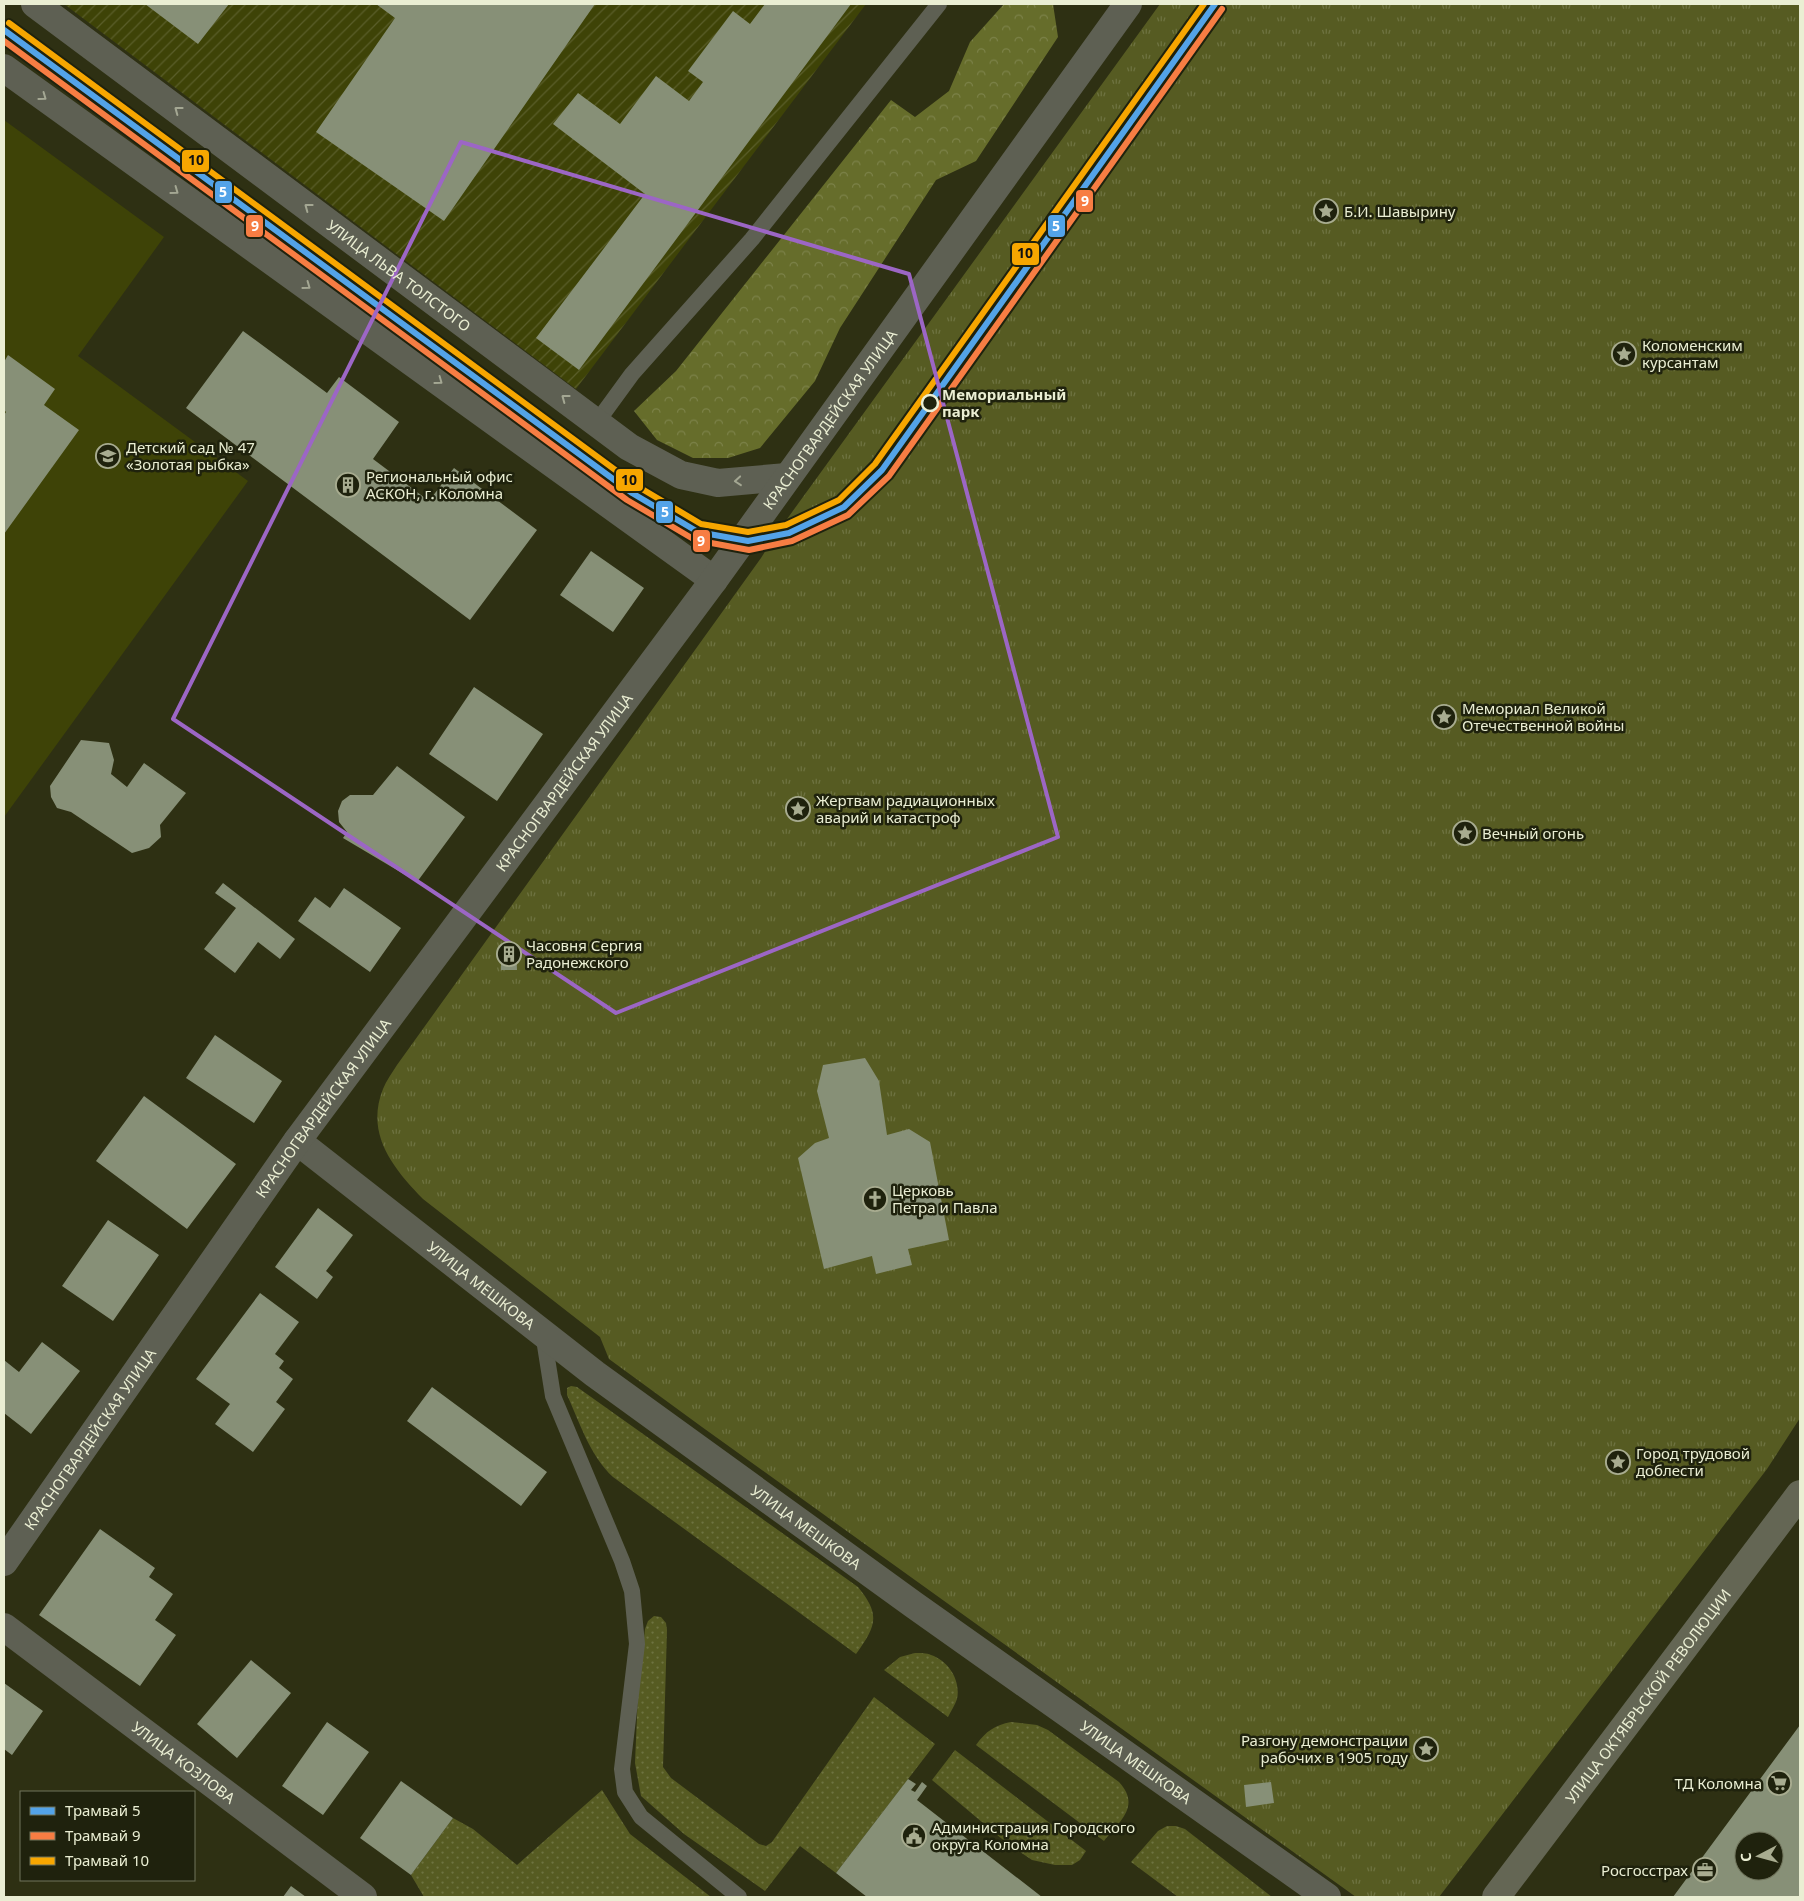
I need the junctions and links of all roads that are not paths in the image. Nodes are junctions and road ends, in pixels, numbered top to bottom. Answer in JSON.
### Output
{"nodes":[{"id":1,"x":35,"y":4,"type":"edge"},
{"id":2,"x":939,"y":4,"type":"edge"},
{"id":3,"x":1128,"y":4,"type":"edge"},
{"id":4,"x":4,"y":68,"type":"edge"},
{"id":5,"x":597,"y":422,"type":"junction"},
{"id":6,"x":786,"y":477,"type":"junction"},
{"id":7,"x":714,"y":580,"type":"junction"},
{"id":8,"x":297,"y":1141,"type":"junction"},
{"id":9,"x":543,"y":1333,"type":"junction"},
{"id":10,"x":1800,"y":1494,"type":"edge"},
{"id":11,"x":4,"y":1562,"type":"edge"},
{"id":12,"x":4,"y":1627,"type":"edge"},
{"id":13,"x":362,"y":1897,"type":"edge"},
{"id":14,"x":739,"y":1897,"type":"edge"},
{"id":15,"x":1327,"y":1897,"type":"edge"},
{"id":16,"x":1496,"y":1897,"type":"edge"}],
"edges":[{"from":5,"to":1,"type":"street","name":"УЛИЦА ЛЬВА ТОЛСТОГО","one_way":true},
{"from":2,"to":5,"type":"lane"},
{"from":3,"to":6,"type":"street","name":"КРАСНОГВАРДЕЙСКАЯ УЛИЦА"},
{"from":4,"to":7,"type":"street","one_way":true},
{"from":6,"to":5,"type":"street","name":"УЛИЦА ЛЬВА ТОЛСТОГО","one_way":true},
{"from":6,"to":7,"type":"street","name":"КРАСНОГВАРДЕЙСКАЯ УЛИЦА"},
{"from":7,"to":8,"type":"street","name":"КРАСНОГВАРДЕЙСКАЯ УЛИЦА"},
{"from":8,"to":9,"type":"street","name":"УЛИЦА МЕШКОВА"},
{"from":8,"to":11,"type":"street","name":"КРАСНОГВАРДЕЙСКАЯ УЛИЦА"},
{"from":9,"to":14,"type":"lane"},
{"from":9,"to":15,"type":"street","name":"УЛИЦА МЕШКОВА"},
{"from":10,"to":16,"type":"main road","name":"УЛИЦА ОКТЯБРЬСКОЙ РЕВОЛЮЦИИ"},
{"from":12,"to":13,"type":"street","name":"УЛИЦА КОЗЛОВА"}]}
